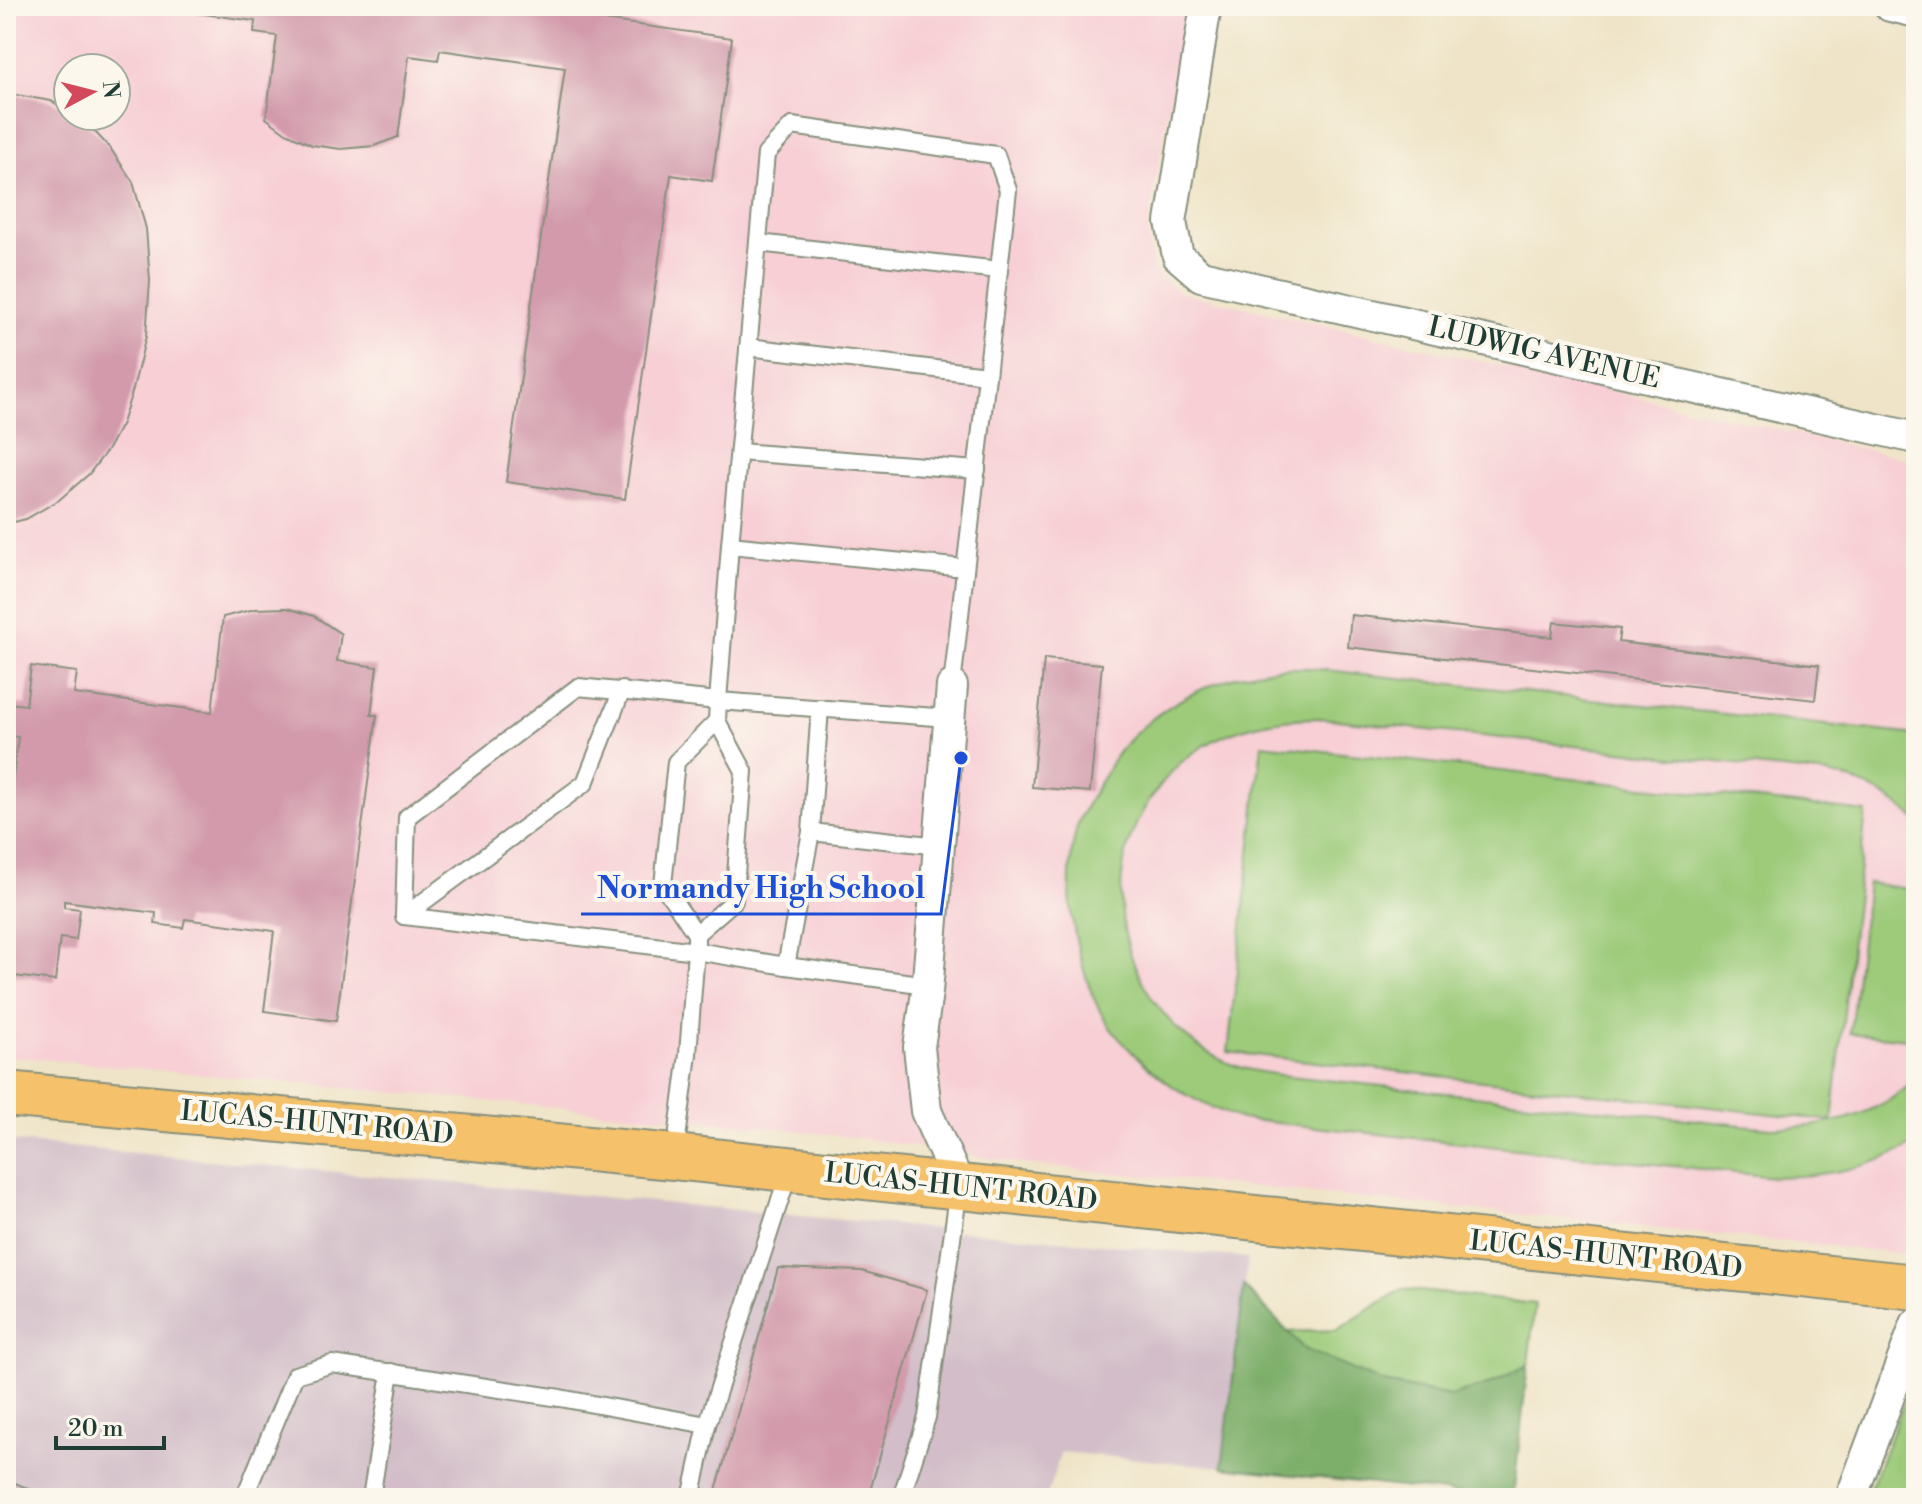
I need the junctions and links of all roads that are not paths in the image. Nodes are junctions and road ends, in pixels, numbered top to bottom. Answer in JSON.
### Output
{"nodes":[{"id":1,"x":1206,"y":6,"type":"edge"},
{"id":2,"x":1890,"y":6,"type":"edge"},
{"id":3,"x":1916,"y":12,"type":"edge"},
{"id":4,"x":758,"y":243,"type":"junction"},
{"id":5,"x":999,"y":270,"type":"junction"},
{"id":6,"x":748,"y":347,"type":"junction"},
{"id":7,"x":987,"y":375,"type":"junction"},
{"id":8,"x":1916,"y":438,"type":"edge"},
{"id":9,"x":739,"y":452,"type":"junction"},
{"id":10,"x":977,"y":470,"type":"junction"},
{"id":11,"x":730,"y":545,"type":"junction"},
{"id":12,"x":965,"y":568,"type":"junction"},
{"id":13,"x":952,"y":686,"type":"joint"},
{"id":14,"x":622,"y":690,"type":"junction"},
{"id":15,"x":718,"y":701,"type":"junction"},
{"id":16,"x":820,"y":708,"type":"junction"},
{"id":17,"x":949,"y":718,"type":"junction"},
{"id":18,"x":717,"y":721,"type":"junction"},
{"id":19,"x":811,"y":832,"type":"junction"},
{"id":20,"x":939,"y":846,"type":"junction"},
{"id":21,"x":404,"y":916,"type":"junction"},
{"id":22,"x":696,"y":942,"type":"junction"},
{"id":23,"x":786,"y":966,"type":"junction"},
{"id":24,"x":927,"y":985,"type":"junction"},
{"id":25,"x":6,"y":1094,"type":"edge"},
{"id":26,"x":674,"y":1157,"type":"junction"},
{"id":27,"x":790,"y":1168,"type":"junction"},
{"id":28,"x":960,"y":1187,"type":"junction"},
{"id":29,"x":1916,"y":1287,"type":"edge"},
{"id":30,"x":1916,"y":1324,"type":"edge"},
{"id":31,"x":391,"y":1372,"type":"junction"},
{"id":32,"x":707,"y":1425,"type":"junction"},
{"id":33,"x":244,"y":1498,"type":"edge"},
{"id":34,"x":371,"y":1498,"type":"edge"},
{"id":35,"x":691,"y":1498,"type":"edge"},
{"id":36,"x":901,"y":1498,"type":"edge"},
{"id":37,"x":1851,"y":1498,"type":"edge"}],
"edges":[{"from":1,"to":8,"type":"street","name":"LUDWIG AVENUE"},
{"from":2,"to":3,"type":"street"},
{"from":4,"to":5,"type":"lane"},
{"from":4,"to":5,"type":"lane"},
{"from":4,"to":6,"type":"lane"},
{"from":5,"to":7,"type":"lane"},
{"from":6,"to":7,"type":"lane"},
{"from":6,"to":9,"type":"lane"},
{"from":7,"to":10,"type":"lane"},
{"from":9,"to":10,"type":"lane"},
{"from":9,"to":11,"type":"lane"},
{"from":10,"to":12,"type":"lane"},
{"from":11,"to":12,"type":"lane"},
{"from":11,"to":15,"type":"lane"},
{"from":12,"to":13,"type":"lane"},
{"from":13,"to":17,"type":"street"},
{"from":14,"to":15,"type":"lane"},
{"from":14,"to":21,"type":"lane"},
{"from":14,"to":21,"type":"lane"},
{"from":15,"to":16,"type":"lane"},
{"from":15,"to":18,"type":"lane"},
{"from":16,"to":17,"type":"lane"},
{"from":16,"to":19,"type":"lane"},
{"from":17,"to":20,"type":"street"},
{"from":18,"to":22,"type":"lane"},
{"from":18,"to":22,"type":"lane"},
{"from":19,"to":20,"type":"lane"},
{"from":19,"to":23,"type":"lane"},
{"from":20,"to":24,"type":"street"},
{"from":21,"to":22,"type":"lane"},
{"from":22,"to":23,"type":"lane"},
{"from":22,"to":26,"type":"lane"},
{"from":23,"to":24,"type":"lane"},
{"from":24,"to":28,"type":"street"},
{"from":25,"to":26,"type":"main road","name":"LUCAS-HUNT ROAD"},
{"from":26,"to":27,"type":"main road","name":"LUCAS-HUNT ROAD"},
{"from":27,"to":28,"type":"main road","name":"LUCAS-HUNT ROAD"},
{"from":27,"to":32,"type":"lane"},
{"from":28,"to":29,"type":"main road","name":"LUCAS-HUNT ROAD"},
{"from":28,"to":36,"type":"lane"},
{"from":30,"to":37,"type":"street"},
{"from":31,"to":32,"type":"lane"},
{"from":31,"to":33,"type":"lane"},
{"from":31,"to":34,"type":"lane"},
{"from":32,"to":35,"type":"lane"}]}
